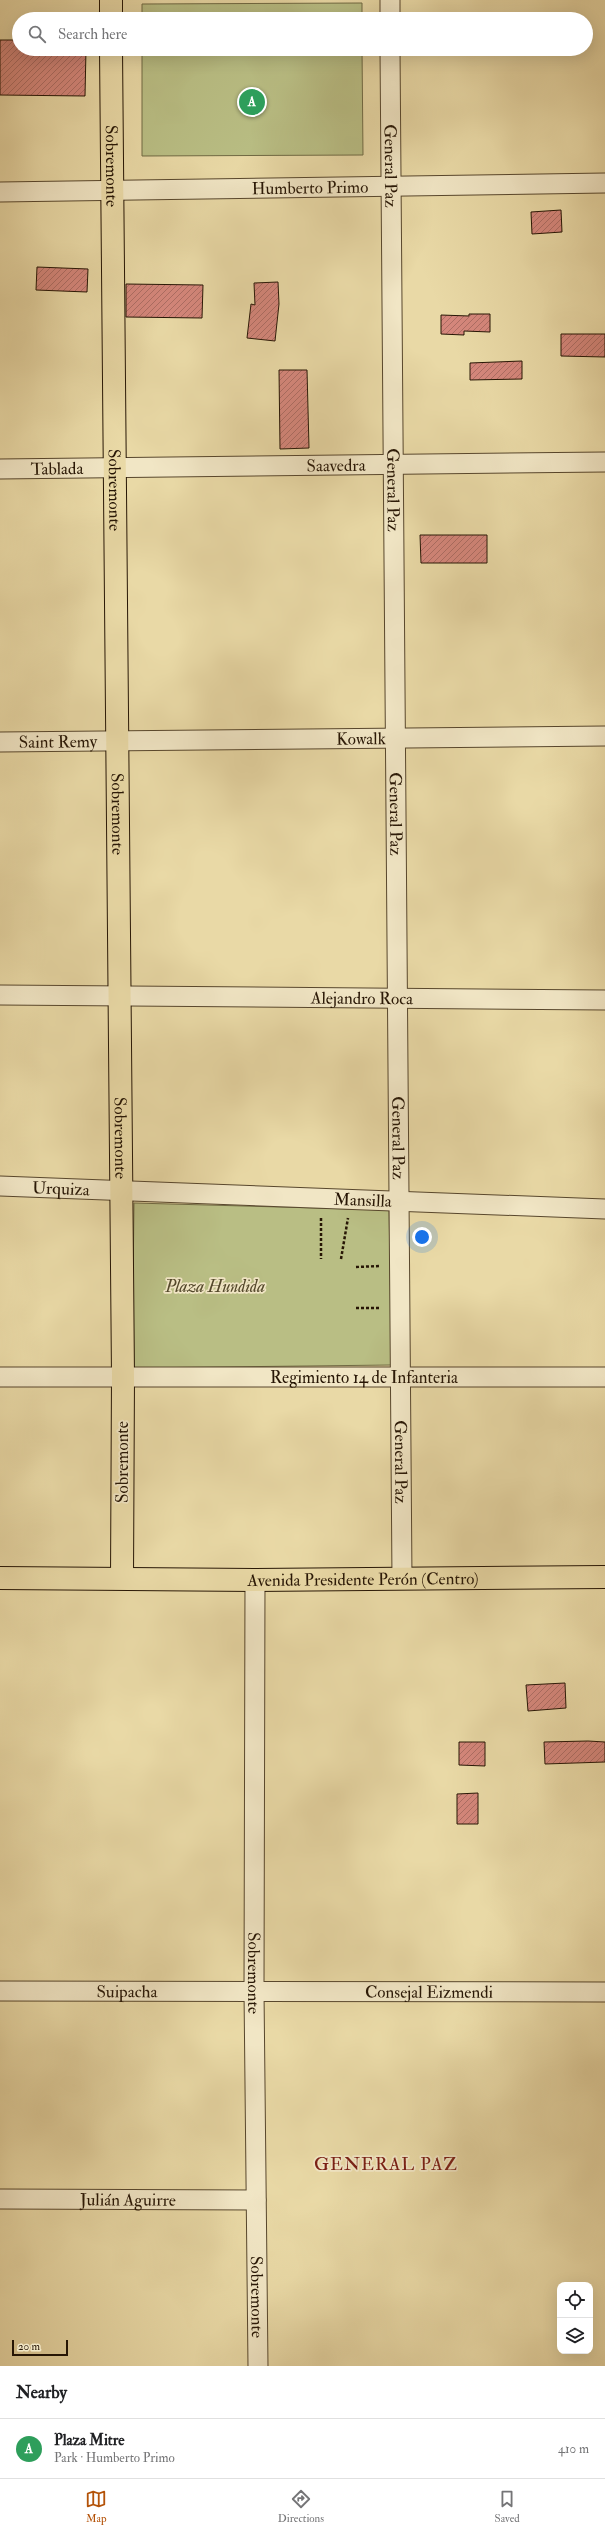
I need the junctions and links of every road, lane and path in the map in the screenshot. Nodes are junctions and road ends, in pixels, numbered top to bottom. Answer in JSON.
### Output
{"nodes":[{"id":1,"x":111,"y":0,"type":"edge"},
{"id":2,"x":390,"y":0,"type":"edge"},
{"id":3,"x":111,"y":12,"type":"edge"},
{"id":4,"x":390,"y":12,"type":"edge"},
{"id":5,"x":111,"y":56,"type":"edge"},
{"id":6,"x":390,"y":56,"type":"edge"},
{"id":7,"x":605,"y":183,"type":"edge"},
{"id":8,"x":391,"y":184,"type":"junction"},
{"id":9,"x":111,"y":190,"type":"junction"},
{"id":10,"x":0,"y":192,"type":"edge"},
{"id":11,"x":605,"y":462,"type":"edge"},
{"id":12,"x":392,"y":464,"type":"junction"},
{"id":13,"x":115,"y":467,"type":"junction"},
{"id":14,"x":0,"y":469,"type":"edge"},
{"id":15,"x":605,"y":736,"type":"edge"},
{"id":16,"x":396,"y":738,"type":"junction"},
{"id":17,"x":116,"y":740,"type":"junction"},
{"id":18,"x":0,"y":742,"type":"edge"},
{"id":19,"x":0,"y":995,"type":"edge"},
{"id":20,"x":119,"y":996,"type":"junction"},
{"id":21,"x":399,"y":998,"type":"junction"},
{"id":22,"x":605,"y":1000,"type":"edge"},
{"id":23,"x":0,"y":1186,"type":"edge"},
{"id":24,"x":121,"y":1190,"type":"junction"},
{"id":25,"x":399,"y":1201,"type":"junction"},
{"id":26,"x":605,"y":1209,"type":"edge"},
{"id":27,"x":321,"y":1218,"type":"dead end"},
{"id":28,"x":348,"y":1218,"type":"dead end"},
{"id":29,"x":321,"y":1259,"type":"dead end"},
{"id":30,"x":341,"y":1259,"type":"dead end"},
{"id":31,"x":380,"y":1266,"type":"dead end"},
{"id":32,"x":356,"y":1267,"type":"dead end"},
{"id":33,"x":356,"y":1308,"type":"dead end"},
{"id":34,"x":380,"y":1308,"type":"dead end"},
{"id":35,"x":401,"y":1375,"type":"junction"},
{"id":36,"x":605,"y":1376,"type":"edge"},
{"id":37,"x":0,"y":1377,"type":"edge"},
{"id":38,"x":122,"y":1377,"type":"junction"},
{"id":39,"x":605,"y":1577,"type":"edge"},
{"id":40,"x":0,"y":1578,"type":"edge"},
{"id":41,"x":122,"y":1578,"type":"junction"},
{"id":42,"x":402,"y":1579,"type":"junction"},
{"id":43,"x":254,"y":1580,"type":"junction"},
{"id":44,"x":0,"y":1991,"type":"edge"},
{"id":45,"x":254,"y":1991,"type":"junction"},
{"id":46,"x":605,"y":1992,"type":"edge"},
{"id":47,"x":0,"y":2199,"type":"edge"},
{"id":48,"x":256,"y":2200,"type":"junction"},
{"id":49,"x":258,"y":2366,"type":"edge"}],
"edges":[{"from":1,"to":3,"type":"main road"},
{"from":2,"to":4,"type":"street"},
{"from":5,"to":9,"type":"main road","name":"Sobremonte"},
{"from":6,"to":8,"type":"street","name":"General Paz"},
{"from":7,"to":8,"type":"street","name":"Humberto Primo"},
{"from":8,"to":9,"type":"street","name":"Humberto Primo"},
{"from":8,"to":12,"type":"street","name":"General Paz"},
{"from":9,"to":10,"type":"street","name":"Humberto Primo"},
{"from":9,"to":13,"type":"main road","name":"Sobremonte"},
{"from":11,"to":12,"type":"street","name":"Saavedra"},
{"from":12,"to":13,"type":"street","name":"Saavedra"},
{"from":12,"to":16,"type":"street","name":"General Paz"},
{"from":13,"to":14,"type":"street","name":"Tablada"},
{"from":13,"to":17,"type":"main road","name":"Sobremonte"},
{"from":15,"to":16,"type":"street","name":"Kowalk"},
{"from":16,"to":17,"type":"street","name":"Kowalk"},
{"from":16,"to":21,"type":"street","name":"General Paz"},
{"from":17,"to":18,"type":"street","name":"Saint Remy"},
{"from":17,"to":20,"type":"main road","name":"Sobremonte"},
{"from":19,"to":20,"type":"street","name":"Alejandro Roca"},
{"from":20,"to":21,"type":"street","name":"Alejandro Roca"},
{"from":20,"to":24,"type":"main road","name":"Sobremonte"},
{"from":21,"to":22,"type":"street","name":"Alejandro Roca"},
{"from":21,"to":25,"type":"street","name":"General Paz"},
{"from":23,"to":24,"type":"street","name":"Urquiza"},
{"from":24,"to":25,"type":"street","name":"Mansilla"},
{"from":24,"to":38,"type":"main road","name":"Sobremonte"},
{"from":25,"to":26,"type":"street","name":"Mansilla"},
{"from":25,"to":35,"type":"street","name":"General Paz"},
{"from":27,"to":29,"type":"path"},
{"from":28,"to":30,"type":"path"},
{"from":31,"to":32,"type":"path"},
{"from":33,"to":34,"type":"path"},
{"from":35,"to":36,"type":"street","name":"Regimiento 14 de Infanteria"},
{"from":35,"to":38,"type":"street","name":"Regimiento 14 de Infanteria"},
{"from":35,"to":42,"type":"street","name":"General Paz"},
{"from":37,"to":38,"type":"street","name":"Regimiento 14 de Infanteria"},
{"from":38,"to":41,"type":"main road","name":"Sobremonte"},
{"from":39,"to":42,"type":"main road","name":"Avenida Presidente Perón (Centro)"},
{"from":40,"to":41,"type":"main road","name":"Avenida Presidente Perón (Centro)"},
{"from":41,"to":43,"type":"main road","name":"Avenida Presidente Perón (Centro)"},
{"from":42,"to":43,"type":"main road","name":"Avenida Presidente Perón (Centro)"},
{"from":43,"to":45,"type":"street","name":"Sobremonte"},
{"from":44,"to":45,"type":"street","name":"Suipacha"},
{"from":45,"to":46,"type":"street","name":"Consejal Eizmendi"},
{"from":45,"to":48,"type":"street","name":"Sobremonte"},
{"from":47,"to":48,"type":"street","name":"Julián Aguirre"},
{"from":48,"to":49,"type":"street","name":"Sobremonte"}]}
